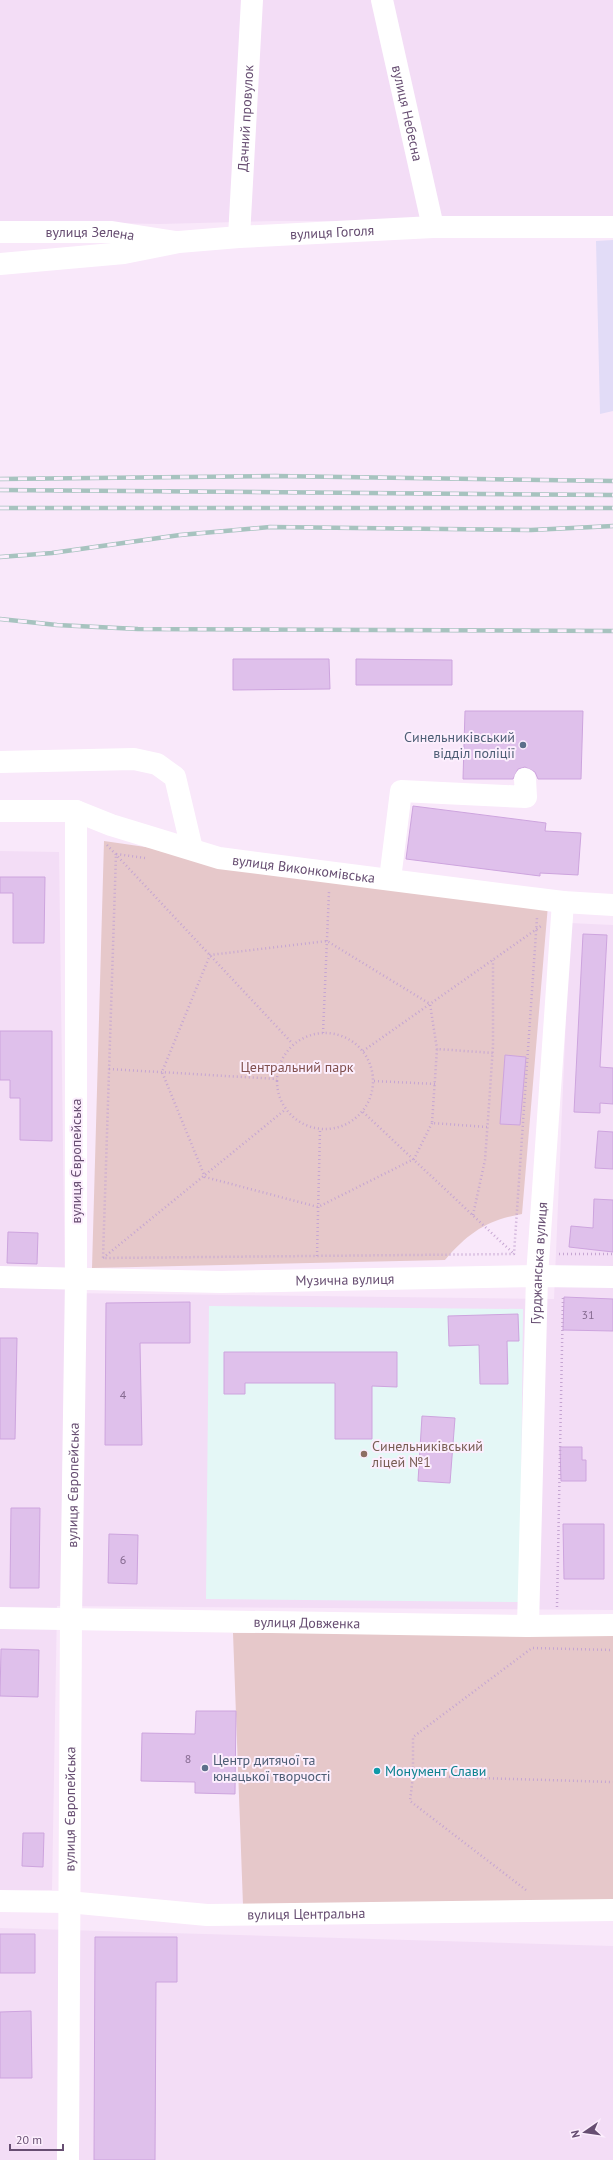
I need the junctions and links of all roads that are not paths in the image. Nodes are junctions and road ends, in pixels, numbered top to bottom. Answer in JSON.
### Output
{"nodes":[{"id":1,"x":252,"y":0,"type":"edge"},
{"id":2,"x":382,"y":0,"type":"edge"},
{"id":3,"x":433,"y":227,"type":"junction"},
{"id":4,"x":613,"y":227,"type":"edge"},
{"id":5,"x":0,"y":232,"type":"edge"},
{"id":6,"x":239,"y":237,"type":"junction"},
{"id":7,"x":180,"y":242,"type":"junction"},
{"id":8,"x":0,"y":264,"type":"edge"},
{"id":9,"x":0,"y":762,"type":"edge"},
{"id":10,"x":525,"y":779,"type":"dead end"},
{"id":11,"x":0,"y":811,"type":"edge"},
{"id":12,"x":76,"y":811,"type":"junction"},
{"id":13,"x":192,"y":849,"type":"junction"},
{"id":14,"x":390,"y":879,"type":"junction"},
{"id":15,"x":613,"y":905,"type":"edge"},
{"id":16,"x":561,"y":910,"type":"junction"},
{"id":17,"x":538,"y":1276,"type":"junction"},
{"id":18,"x":0,"y":1277,"type":"edge"},
{"id":19,"x":613,"y":1277,"type":"edge"},
{"id":20,"x":76,"y":1279,"type":"junction"},
{"id":21,"x":0,"y":1618,"type":"edge"},
{"id":22,"x":71,"y":1618,"type":"junction"},
{"id":23,"x":613,"y":1624,"type":"edge"},
{"id":24,"x":528,"y":1626,"type":"junction"},
{"id":25,"x":0,"y":1901,"type":"edge"},
{"id":26,"x":68,"y":1902,"type":"junction"},
{"id":27,"x":613,"y":1910,"type":"edge"},
{"id":28,"x":68,"y":2160,"type":"edge"}],
"edges":[{"from":1,"to":6,"type":"street","name":"Дачний провулок"},
{"from":2,"to":3,"type":"street","name":"вулиця Небесна"},
{"from":3,"to":4,"type":"street","name":"вулиця Гоголя"},
{"from":3,"to":6,"type":"street","name":"вулиця Гоголя"},
{"from":5,"to":7,"type":"street","name":"вулиця Зелена"},
{"from":6,"to":7,"type":"street","name":"вулиця Гоголя"},
{"from":7,"to":8,"type":"street","name":"вулиця Гоголя"},
{"from":9,"to":13,"type":"street"},
{"from":10,"to":14,"type":"street"},
{"from":11,"to":12,"type":"street","name":"вулиця Виконкомівська"},
{"from":12,"to":13,"type":"street","name":"вулиця Виконкомівська"},
{"from":12,"to":20,"type":"street","name":"вулиця Європейська"},
{"from":13,"to":14,"type":"street","name":"вулиця Виконкомівська"},
{"from":14,"to":16,"type":"street","name":"вулиця Виконкомівська"},
{"from":15,"to":16,"type":"street","name":"вулиця Виконкомівська"},
{"from":16,"to":17,"type":"street","name":"Гурджанська вулиця"},
{"from":17,"to":19,"type":"street","name":"Музична вулиця"},
{"from":17,"to":20,"type":"street","name":"Музична вулиця"},
{"from":17,"to":24,"type":"street","name":"Гурджанська вулиця"},
{"from":18,"to":20,"type":"street","name":"Музична вулиця"},
{"from":20,"to":22,"type":"street","name":"вулиця Європейська"},
{"from":21,"to":22,"type":"street","name":"вулиця Довженка"},
{"from":22,"to":24,"type":"street","name":"вулиця Довженка"},
{"from":22,"to":26,"type":"street","name":"вулиця Європейська"},
{"from":23,"to":24,"type":"street","name":"вулиця Довженка"},
{"from":25,"to":26,"type":"street","name":"вулиця Центральна"},
{"from":26,"to":27,"type":"street","name":"вулиця Центральна"},
{"from":26,"to":28,"type":"street","name":"вулиця Європейська"}]}
